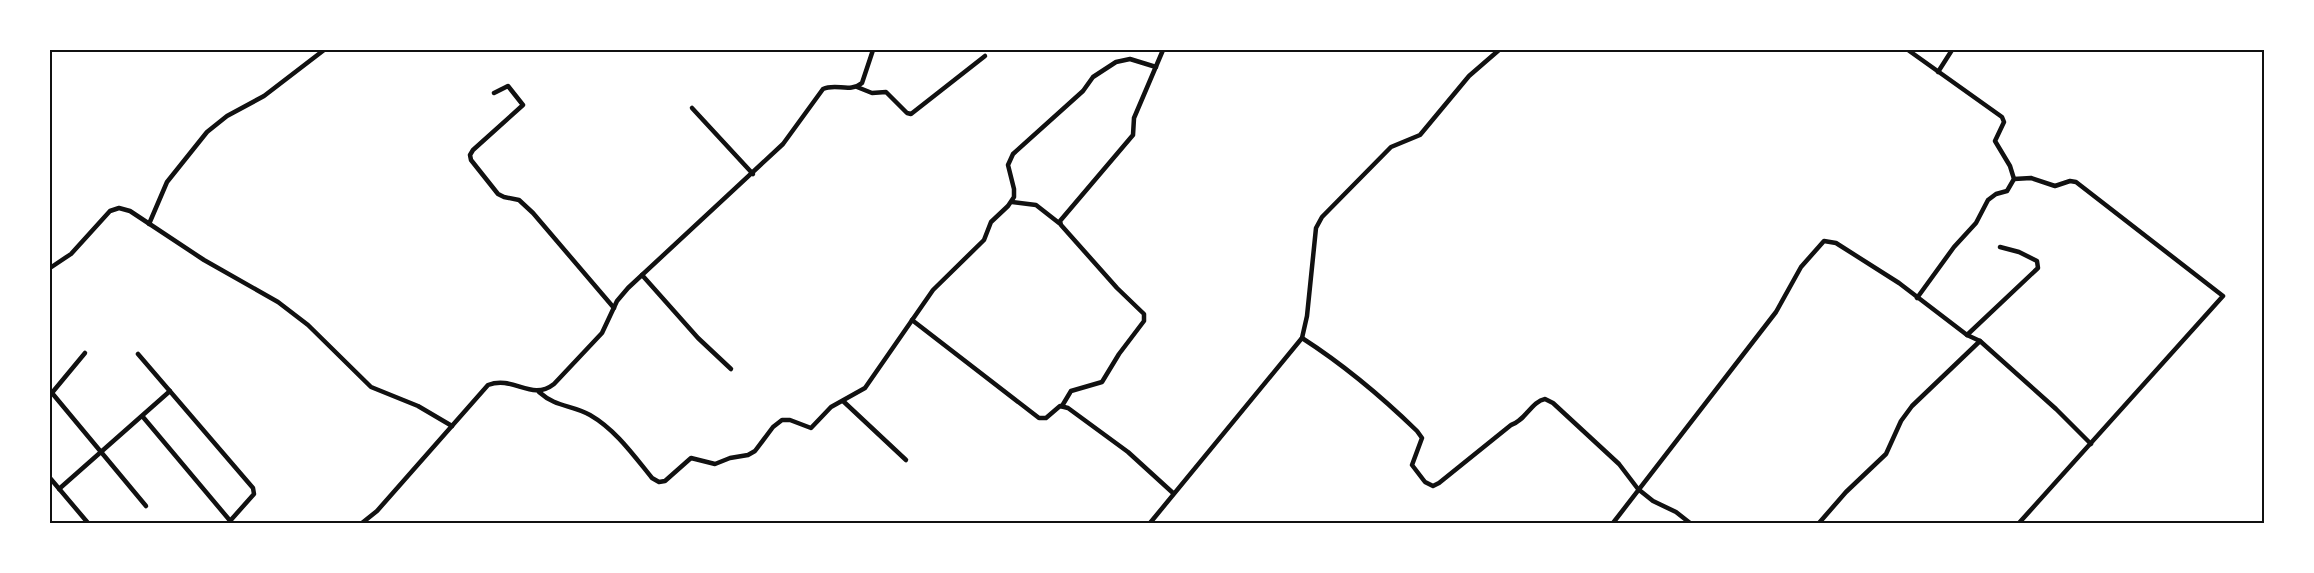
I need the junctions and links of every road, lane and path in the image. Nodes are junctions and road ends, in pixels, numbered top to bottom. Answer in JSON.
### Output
{"nodes":[{"id":1,"x":324,"y":50,"type":"edge"},
{"id":2,"x":873,"y":50,"type":"edge"},
{"id":3,"x":1163,"y":50,"type":"edge"},
{"id":4,"x":1499,"y":50,"type":"edge"},
{"id":5,"x":1908,"y":50,"type":"edge"},
{"id":6,"x":1952,"y":50,"type":"edge"},
{"id":7,"x":985,"y":56,"type":"dead end"},
{"id":8,"x":1156,"y":67,"type":"junction"},
{"id":9,"x":1938,"y":72,"type":"junction"},
{"id":10,"x":857,"y":87,"type":"junction"},
{"id":11,"x":494,"y":93,"type":"dead end"},
{"id":12,"x":692,"y":108,"type":"dead end"},
{"id":13,"x":752,"y":174,"type":"junction"},
{"id":14,"x":2014,"y":179,"type":"junction"},
{"id":15,"x":1011,"y":203,"type":"junction"},
{"id":16,"x":1060,"y":223,"type":"junction"},
{"id":17,"x":149,"y":224,"type":"junction"},
{"id":18,"x":2000,"y":247,"type":"dead end"},
{"id":19,"x":50,"y":268,"type":"edge"},
{"id":20,"x":642,"y":274,"type":"junction"},
{"id":21,"x":1918,"y":298,"type":"junction"},
{"id":22,"x":614,"y":308,"type":"junction"},
{"id":23,"x":912,"y":320,"type":"junction"},
{"id":24,"x":1967,"y":336,"type":"junction"},
{"id":25,"x":1302,"y":338,"type":"junction"},
{"id":26,"x":1980,"y":341,"type":"junction"},
{"id":27,"x":85,"y":353,"type":"dead end"},
{"id":28,"x":138,"y":354,"type":"dead end"},
{"id":29,"x":731,"y":369,"type":"dead end"},
{"id":30,"x":170,"y":391,"type":"junction"},
{"id":31,"x":539,"y":392,"type":"junction"},
{"id":32,"x":51,"y":394,"type":"edge"},
{"id":33,"x":842,"y":401,"type":"junction"},
{"id":34,"x":1062,"y":406,"type":"junction"},
{"id":35,"x":143,"y":416,"type":"junction"},
{"id":36,"x":452,"y":426,"type":"junction"},
{"id":37,"x":2091,"y":444,"type":"junction"},
{"id":38,"x":103,"y":452,"type":"junction"},
{"id":39,"x":906,"y":460,"type":"dead end"},
{"id":40,"x":50,"y":478,"type":"edge"},
{"id":41,"x":59,"y":489,"type":"junction"},
{"id":42,"x":1638,"y":489,"type":"junction"},
{"id":43,"x":1173,"y":492,"type":"junction"},
{"id":44,"x":146,"y":506,"type":"dead end"},
{"id":45,"x":231,"y":522,"type":"edge"},
{"id":46,"x":88,"y":523,"type":"edge"},
{"id":47,"x":362,"y":523,"type":"edge"},
{"id":48,"x":1150,"y":523,"type":"edge"},
{"id":49,"x":1613,"y":523,"type":"edge"},
{"id":50,"x":1690,"y":523,"type":"edge"},
{"id":51,"x":1819,"y":523,"type":"edge"},
{"id":52,"x":2019,"y":523,"type":"edge"}],
"edges":[{"from":1,"to":17,"type":"street"},
{"from":2,"to":10,"type":"street"},
{"from":3,"to":8,"type":"street"},
{"from":4,"to":25,"type":"street"},
{"from":5,"to":9,"type":"street"},
{"from":6,"to":9,"type":"street"},
{"from":7,"to":10,"type":"street"},
{"from":8,"to":15,"type":"street"},
{"from":8,"to":16,"type":"street"},
{"from":9,"to":14,"type":"street"},
{"from":10,"to":13,"type":"street"},
{"from":11,"to":22,"type":"street"},
{"from":12,"to":13,"type":"street"},
{"from":13,"to":20,"type":"street"},
{"from":14,"to":21,"type":"street"},
{"from":14,"to":37,"type":"street"},
{"from":15,"to":16,"type":"street"},
{"from":15,"to":23,"type":"street"},
{"from":16,"to":34,"type":"street"},
{"from":17,"to":19,"type":"street"},
{"from":17,"to":36,"type":"street"},
{"from":18,"to":24,"type":"street"},
{"from":20,"to":22,"type":"street"},
{"from":20,"to":29,"type":"street"},
{"from":21,"to":24,"type":"street"},
{"from":21,"to":42,"type":"street"},
{"from":22,"to":31,"type":"street"},
{"from":23,"to":33,"type":"street"},
{"from":23,"to":34,"type":"street"},
{"from":24,"to":26,"type":"street"},
{"from":25,"to":42,"type":"street"},
{"from":25,"to":43,"type":"street"},
{"from":26,"to":37,"type":"street"},
{"from":26,"to":51,"type":"street"},
{"from":27,"to":32,"type":"street"},
{"from":28,"to":30,"type":"street"},
{"from":30,"to":35,"type":"street"},
{"from":30,"to":45,"type":"street"},
{"from":31,"to":33,"type":"street"},
{"from":31,"to":36,"type":"street"},
{"from":32,"to":38,"type":"street"},
{"from":33,"to":39,"type":"street"},
{"from":34,"to":43,"type":"street"},
{"from":35,"to":38,"type":"street"},
{"from":35,"to":45,"type":"street"},
{"from":36,"to":47,"type":"street"},
{"from":37,"to":52,"type":"street"},
{"from":38,"to":41,"type":"street"},
{"from":38,"to":44,"type":"street"},
{"from":40,"to":41,"type":"street"},
{"from":41,"to":46,"type":"street"},
{"from":42,"to":49,"type":"street"},
{"from":42,"to":50,"type":"street"},
{"from":43,"to":48,"type":"street"}]}
